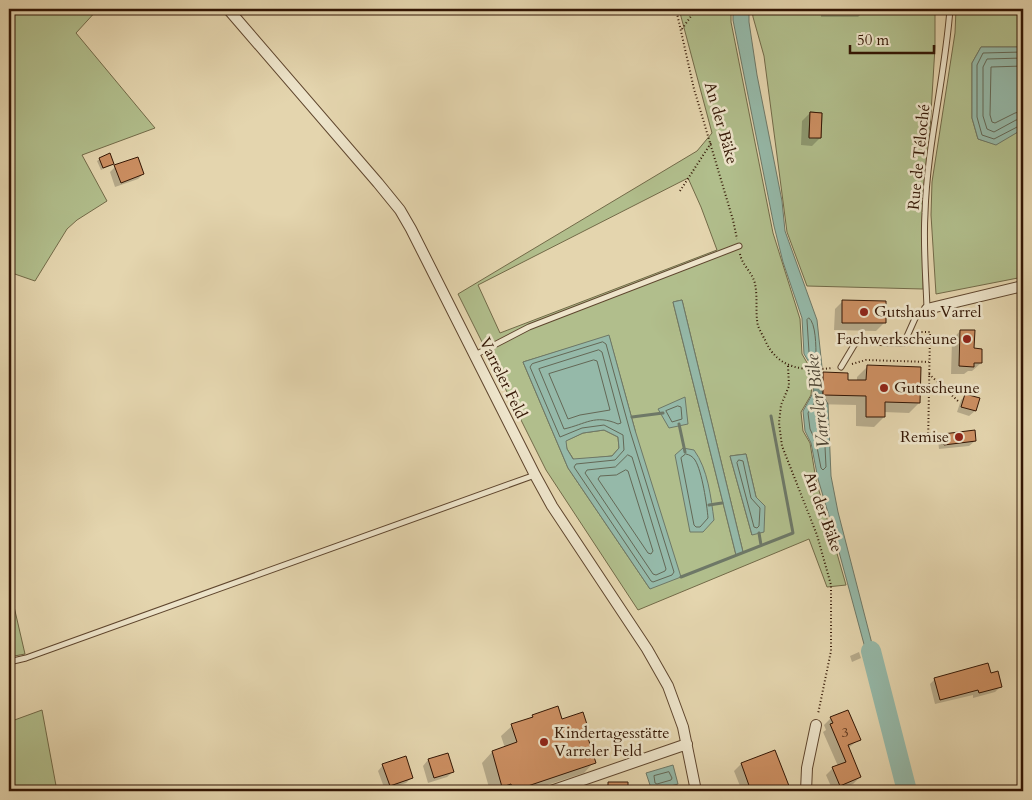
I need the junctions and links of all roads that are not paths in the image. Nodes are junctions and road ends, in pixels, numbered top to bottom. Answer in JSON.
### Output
{"nodes":[{"id":1,"x":228,"y":9,"type":"edge"},
{"id":2,"x":950,"y":9,"type":"edge"},
{"id":3,"x":739,"y":246,"type":"road end"},
{"id":4,"x":1023,"y":286,"type":"edge"},
{"id":5,"x":926,"y":309,"type":"junction"},
{"id":6,"x":476,"y":355,"type":"junction"},
{"id":7,"x":841,"y":367,"type":"road end"},
{"id":8,"x":535,"y":475,"type":"junction"},
{"id":9,"x":9,"y":662,"type":"edge"},
{"id":10,"x":816,"y":725,"type":"road end"},
{"id":11,"x":687,"y":744,"type":"junction"},
{"id":12,"x":551,"y":791,"type":"edge"},
{"id":13,"x":696,"y":791,"type":"edge"},
{"id":14,"x":806,"y":791,"type":"edge"}],
"edges":[{"from":1,"to":6,"type":"street","name":"Varreler Feld"},
{"from":2,"to":5,"type":"lane","name":"Rue de Téloché"},
{"from":3,"to":6,"type":"lane"},
{"from":4,"to":5,"type":"street"},
{"from":5,"to":7,"type":"lane"},
{"from":6,"to":8,"type":"street","name":"Varreler Feld"},
{"from":8,"to":9,"type":"lane"},
{"from":8,"to":11,"type":"street","name":"Varreler Feld"},
{"from":10,"to":14,"type":"street"},
{"from":11,"to":12,"type":"street"},
{"from":11,"to":13,"type":"street","name":"Varreler Feld"}]}
